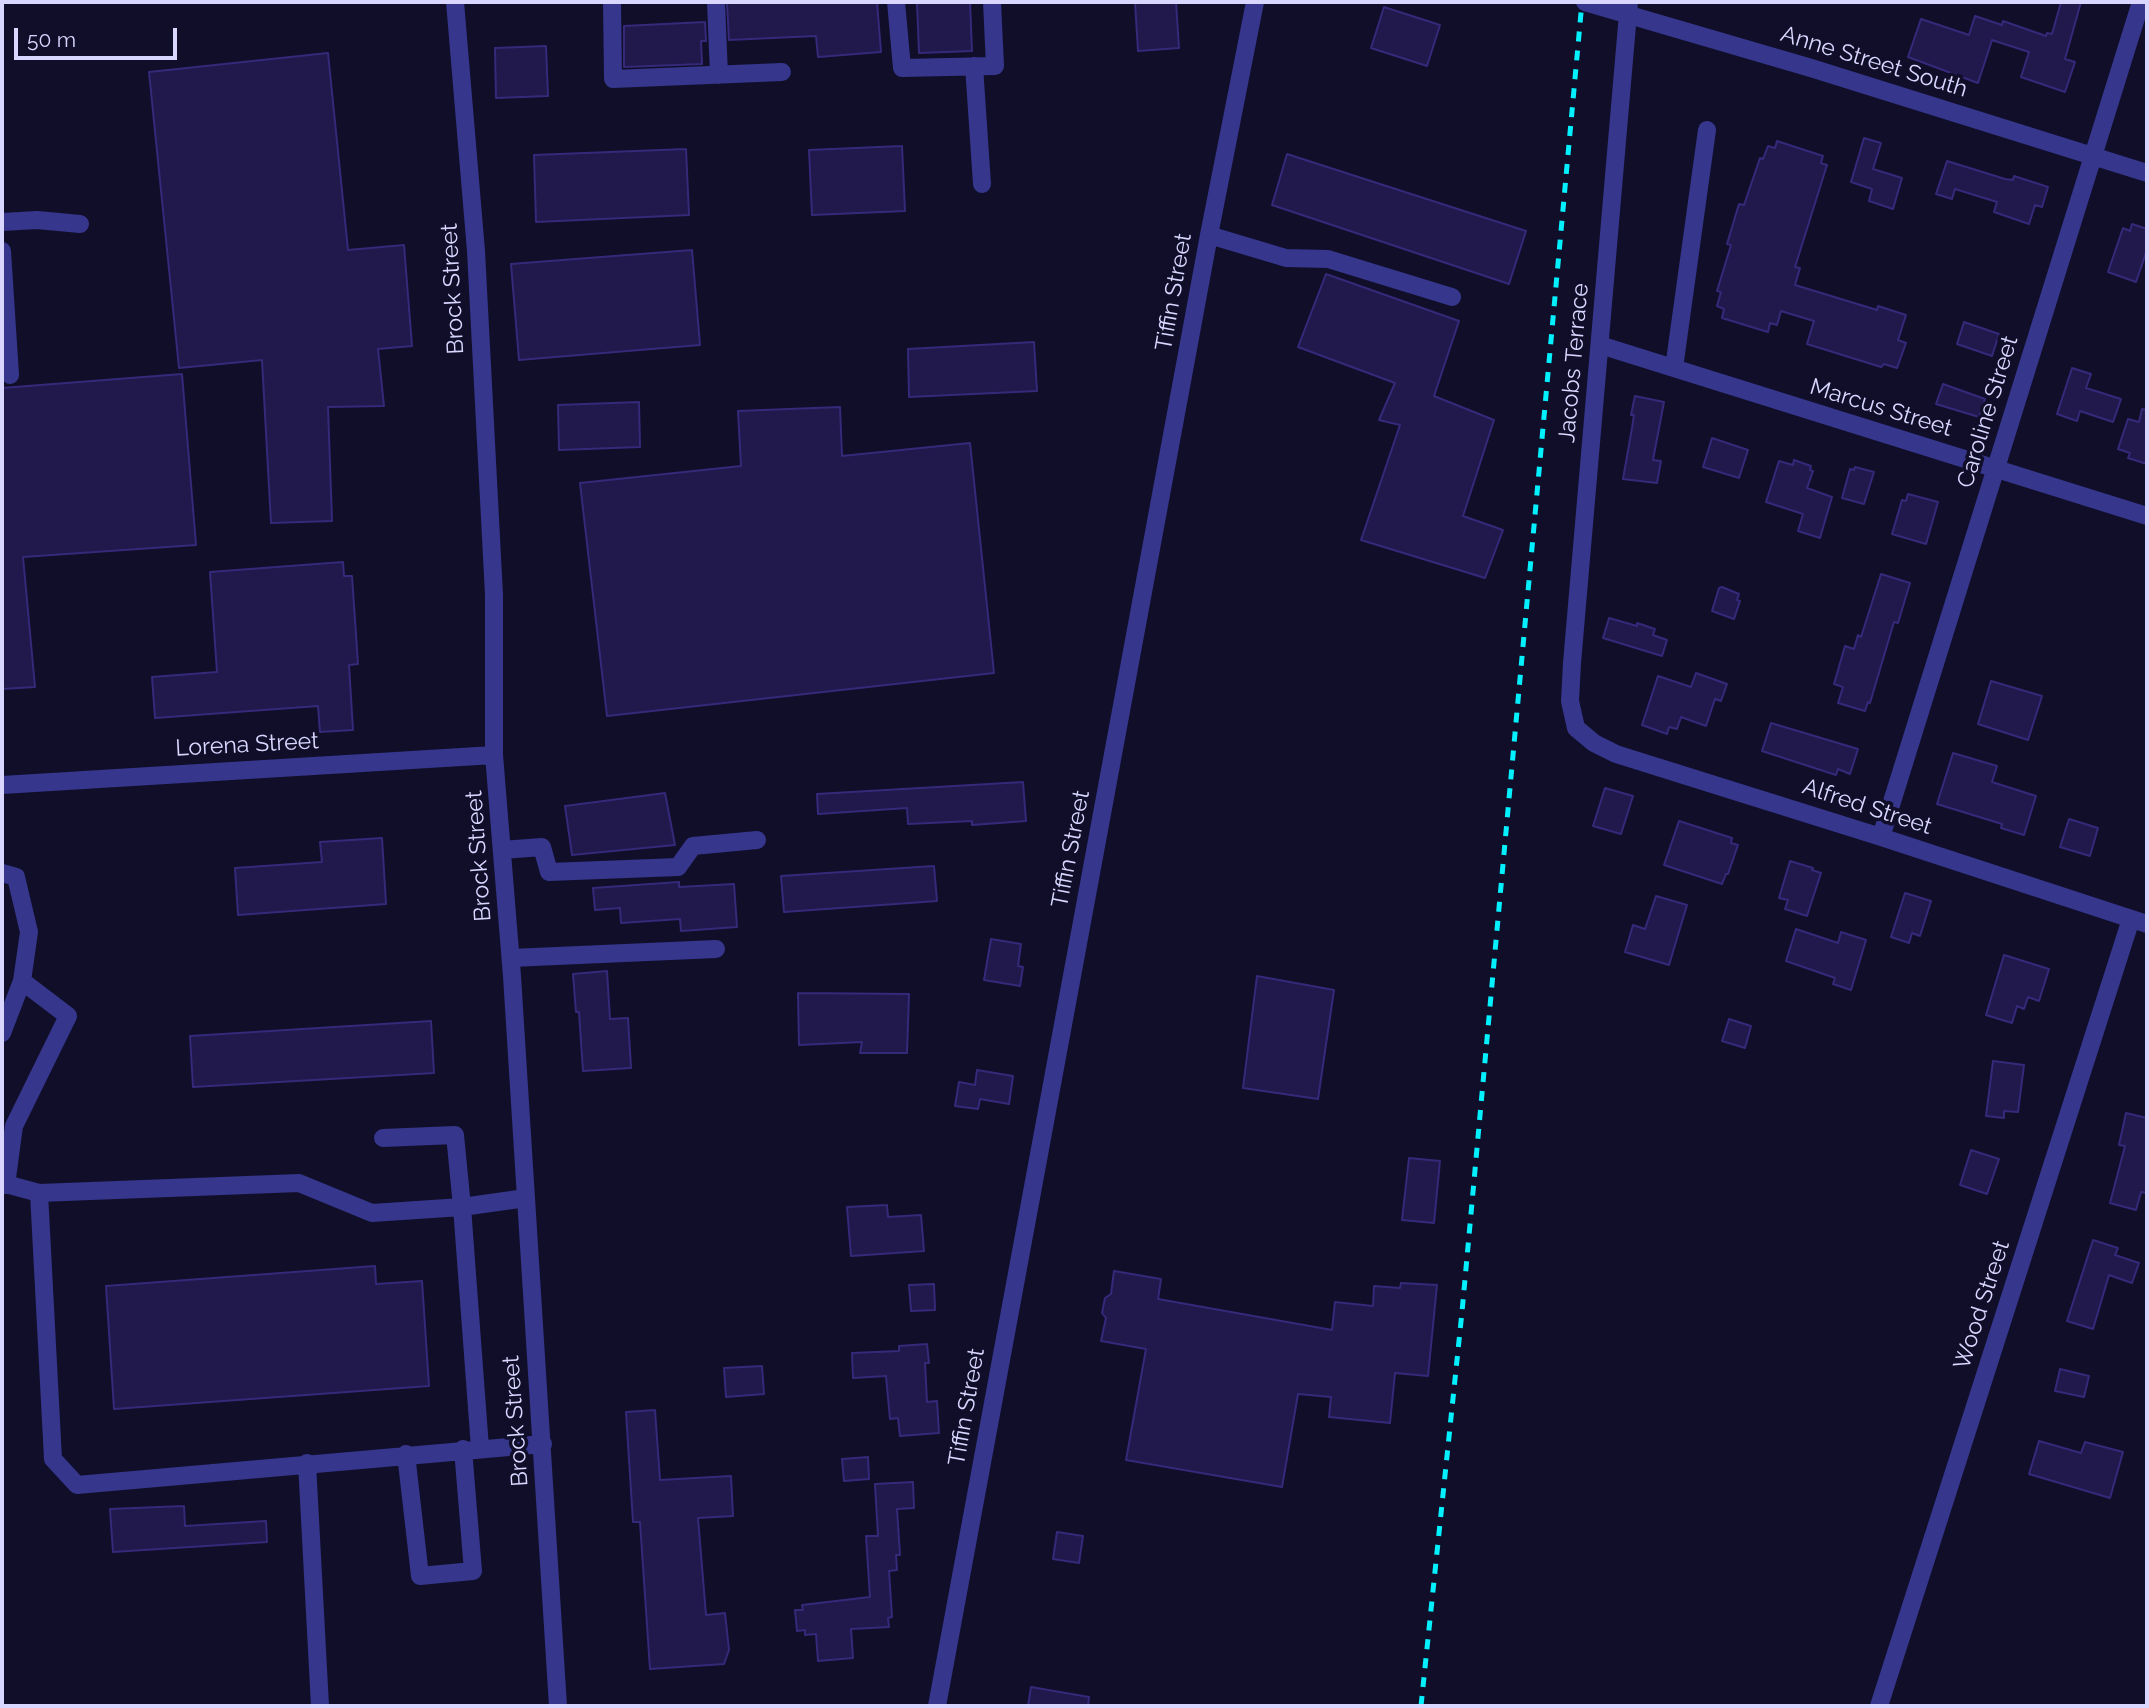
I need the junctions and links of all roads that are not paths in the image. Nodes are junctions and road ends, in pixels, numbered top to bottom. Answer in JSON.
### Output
{"nodes":[{"id":1,"x":455,"y":2,"type":"edge"},
{"id":2,"x":612,"y":2,"type":"edge"},
{"id":3,"x":716,"y":2,"type":"edge"},
{"id":4,"x":896,"y":2,"type":"edge"},
{"id":5,"x":992,"y":2,"type":"edge"},
{"id":6,"x":1255,"y":2,"type":"edge"},
{"id":7,"x":1585,"y":2,"type":"edge"},
{"id":8,"x":2141,"y":2,"type":"edge"},
{"id":9,"x":1628,"y":8,"type":"edge"},
{"id":10,"x":974,"y":66,"type":"junction"},
{"id":11,"x":782,"y":72,"type":"dead end"},
{"id":12,"x":719,"y":75,"type":"junction"},
{"id":13,"x":1707,"y":130,"type":"dead end"},
{"id":14,"x":2093,"y":156,"type":"junction"},
{"id":15,"x":2147,"y":173,"type":"edge"},
{"id":16,"x":982,"y":184,"type":"dead end"},
{"id":17,"x":2,"y":222,"type":"edge"},
{"id":18,"x":80,"y":224,"type":"dead end"},
{"id":19,"x":1209,"y":235,"type":"junction"},
{"id":20,"x":2,"y":236,"type":"edge"},
{"id":21,"x":2,"y":251,"type":"edge"},
{"id":22,"x":1452,"y":296,"type":"dead end"},
{"id":23,"x":1600,"y":345,"type":"junction"},
{"id":24,"x":1674,"y":368,"type":"junction"},
{"id":25,"x":10,"y":375,"type":"dead end"},
{"id":26,"x":1997,"y":470,"type":"junction"},
{"id":27,"x":2147,"y":516,"type":"edge"},
{"id":28,"x":1576,"y":728,"type":"joint"},
{"id":29,"x":494,"y":755,"type":"junction"},
{"id":30,"x":2,"y":785,"type":"edge"},
{"id":31,"x":1881,"y":837,"type":"junction"},
{"id":32,"x":757,"y":840,"type":"dead end"},
{"id":33,"x":502,"y":850,"type":"junction"},
{"id":34,"x":2,"y":873,"type":"edge"},
{"id":35,"x":2139,"y":921,"type":"edge"},
{"id":36,"x":716,"y":949,"type":"dead end"},
{"id":37,"x":511,"y":958,"type":"junction"},
{"id":38,"x":22,"y":981,"type":"junction"},
{"id":39,"x":2,"y":1033,"type":"edge"},
{"id":40,"x":383,"y":1138,"type":"dead end"},
{"id":41,"x":4,"y":1184,"type":"edge"},
{"id":42,"x":39,"y":1193,"type":"junction"},
{"id":43,"x":526,"y":1198,"type":"junction"},
{"id":44,"x":462,"y":1207,"type":"junction"},
{"id":45,"x":543,"y":1444,"type":"junction"},
{"id":46,"x":472,"y":1448,"type":"junction"},
{"id":47,"x":406,"y":1454,"type":"junction"},
{"id":48,"x":307,"y":1463,"type":"junction"},
{"id":49,"x":320,"y":1706,"type":"edge"},
{"id":50,"x":558,"y":1706,"type":"edge"},
{"id":51,"x":937,"y":1706,"type":"edge"},
{"id":52,"x":1879,"y":1706,"type":"edge"}],
"edges":[{"from":1,"to":29,"type":"street","name":"Brock Street"},
{"from":2,"to":12,"type":"street"},
{"from":3,"to":12,"type":"street"},
{"from":4,"to":10,"type":"street"},
{"from":5,"to":10,"type":"street"},
{"from":6,"to":19,"type":"street","name":"Tiffin Street"},
{"from":7,"to":9,"type":"street","name":"Anne Street South"},
{"from":8,"to":14,"type":"street","name":"Caroline Street"},
{"from":9,"to":14,"type":"street","name":"Anne Street South"},
{"from":9,"to":23,"type":"street","name":"Jacobs Terrace"},
{"from":10,"to":16,"type":"street"},
{"from":11,"to":12,"type":"street"},
{"from":13,"to":24,"type":"street"},
{"from":14,"to":15,"type":"street","name":"Anne Street South"},
{"from":14,"to":26,"type":"street","name":"Caroline Street"},
{"from":17,"to":18,"type":"street"},
{"from":19,"to":22,"type":"street"},
{"from":19,"to":51,"type":"street","name":"Tiffin Street"},
{"from":20,"to":21,"type":"street"},
{"from":21,"to":25,"type":"street"},
{"from":23,"to":24,"type":"street","name":"Marcus Street"},
{"from":23,"to":28,"type":"street","name":"Jacobs Terrace"},
{"from":24,"to":26,"type":"street","name":"Marcus Street"},
{"from":26,"to":27,"type":"street","name":"Marcus Street"},
{"from":26,"to":31,"type":"street","name":"Caroline Street"},
{"from":28,"to":31,"type":"street","name":"Alfred Street"},
{"from":29,"to":30,"type":"street","name":"Lorena Street"},
{"from":29,"to":33,"type":"street","name":"Brock Street"},
{"from":31,"to":35,"type":"street","name":"Alfred Street"},
{"from":32,"to":33,"type":"street"},
{"from":33,"to":37,"type":"street","name":"Brock Street"},
{"from":34,"to":38,"type":"street"},
{"from":35,"to":52,"type":"street","name":"Wood Street"},
{"from":36,"to":37,"type":"street"},
{"from":37,"to":43,"type":"street","name":"Brock Street"},
{"from":38,"to":39,"type":"street"},
{"from":38,"to":41,"type":"street"},
{"from":40,"to":44,"type":"street"},
{"from":41,"to":42,"type":"street"},
{"from":42,"to":44,"type":"street"},
{"from":42,"to":48,"type":"street"},
{"from":43,"to":44,"type":"street"},
{"from":43,"to":45,"type":"street","name":"Brock Street"},
{"from":44,"to":46,"type":"street"},
{"from":45,"to":46,"type":"street"},
{"from":45,"to":50,"type":"street","name":"Brock Street"},
{"from":46,"to":47,"type":"street"},
{"from":46,"to":47,"type":"street"},
{"from":47,"to":48,"type":"street"},
{"from":48,"to":49,"type":"street"}]}
